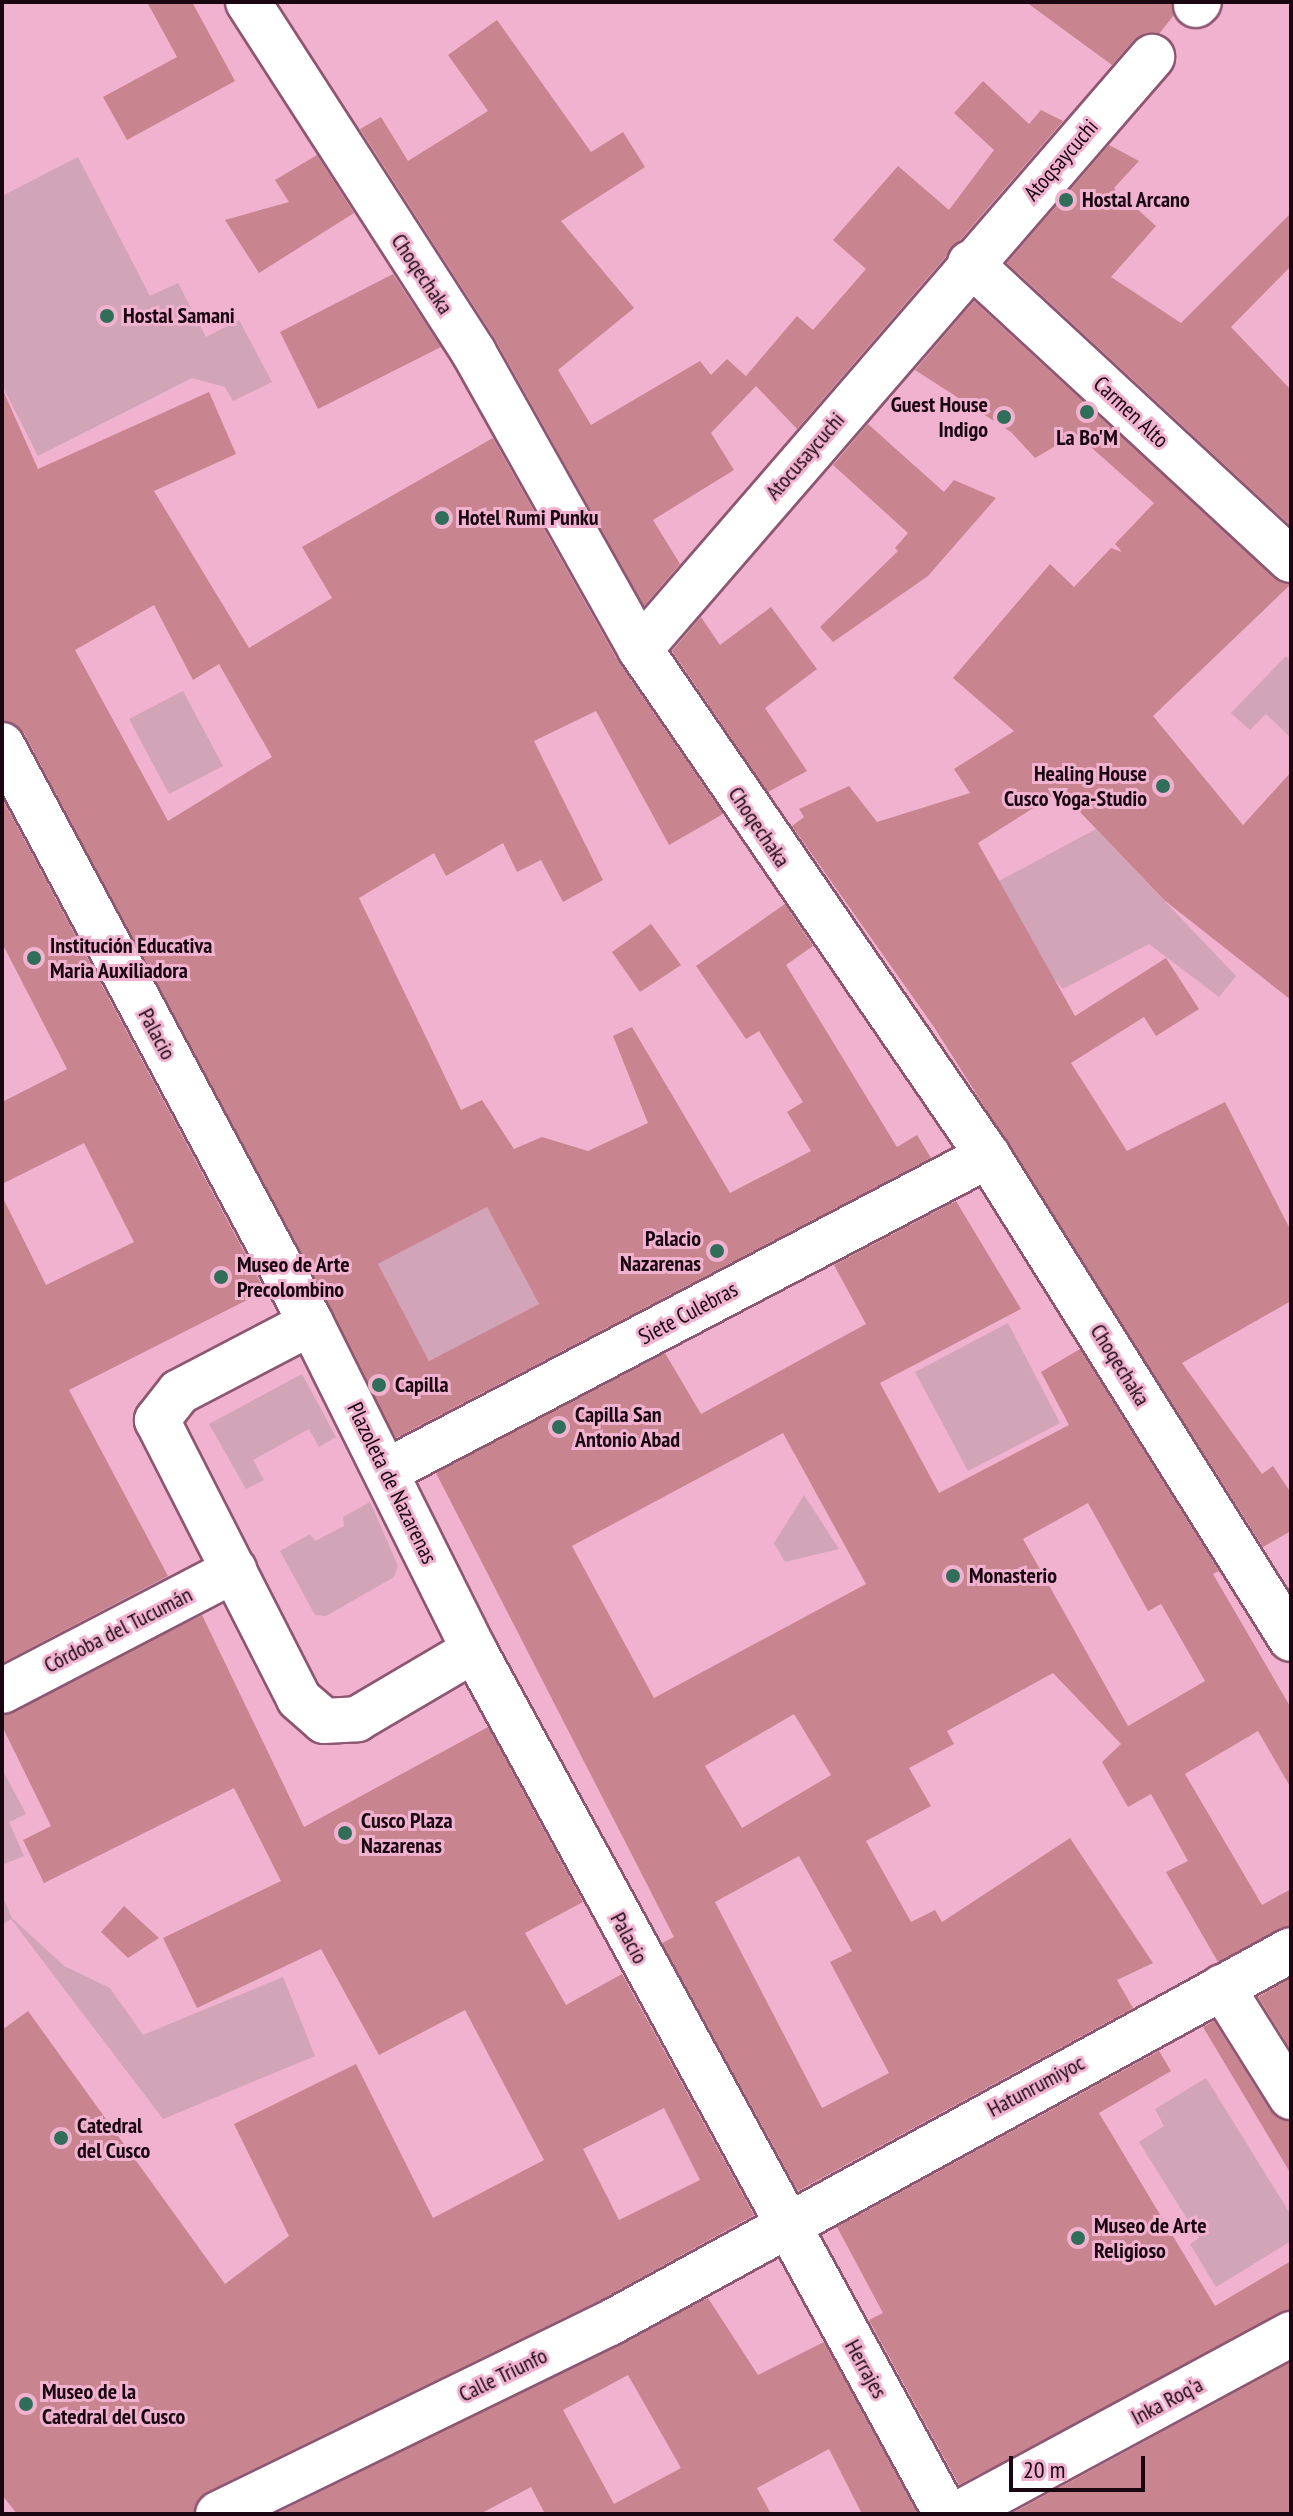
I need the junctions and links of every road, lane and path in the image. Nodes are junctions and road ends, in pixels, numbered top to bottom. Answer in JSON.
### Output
{"nodes":[{"id":1,"x":248,"y":2,"type":"edge"},
{"id":2,"x":1152,"y":57,"type":"dead end"},
{"id":3,"x":970,"y":263,"type":"junction"},
{"id":4,"x":1291,"y":560,"type":"edge"},
{"id":5,"x":640,"y":649,"type":"junction"},
{"id":6,"x":2,"y":745,"type":"edge"},
{"id":7,"x":988,"y":1156,"type":"junction"},
{"id":8,"x":311,"y":1323,"type":"junction"},
{"id":9,"x":387,"y":1471,"type":"junction"},
{"id":10,"x":234,"y":1570,"type":"junction"},
{"id":11,"x":1291,"y":1639,"type":"edge"},
{"id":12,"x":474,"y":1650,"type":"junction"},
{"id":13,"x":2,"y":1691,"type":"edge"},
{"id":14,"x":1291,"y":1950,"type":"edge"},
{"id":15,"x":1222,"y":1987,"type":"junction"},
{"id":16,"x":1291,"y":2097,"type":"edge"},
{"id":17,"x":784,"y":2225,"type":"junction"},
{"id":18,"x":1291,"y":2334,"type":"edge"},
{"id":19,"x":218,"y":2514,"type":"edge"},
{"id":20,"x":946,"y":2514,"type":"edge"},
{"id":21,"x":958,"y":2514,"type":"edge"}],
"edges":[{"from":1,"to":5,"type":"street","name":"Choqechaka"},
{"from":2,"to":3,"type":"street","name":"Atoqsaycuchi"},
{"from":3,"to":4,"type":"street","name":"Carmen Alto"},
{"from":3,"to":5,"type":"street","name":"Atocusaycuchi"},
{"from":5,"to":7,"type":"street","name":"Choqechaka"},
{"from":6,"to":8,"type":"street","name":"Palacio"},
{"from":7,"to":9,"type":"street","name":"Siete Culebras"},
{"from":7,"to":11,"type":"street","name":"Choqechaka"},
{"from":8,"to":9,"type":"street","name":"Plazoleta de Nazarenas"},
{"from":8,"to":10,"type":"street"},
{"from":9,"to":12,"type":"street","name":"Plazoleta de Nazarenas"},
{"from":10,"to":12,"type":"street"},
{"from":10,"to":13,"type":"street","name":"Córdoba del Tucumán"},
{"from":12,"to":17,"type":"street","name":"Palacio"},
{"from":14,"to":15,"type":"street","name":"Hatunrumiyoc"},
{"from":15,"to":16,"type":"street"},
{"from":15,"to":17,"type":"street","name":"Hatunrumiyoc"},
{"from":17,"to":19,"type":"street","name":"Calle Triunfo"},
{"from":17,"to":20,"type":"street","name":"Herrajes"},
{"from":18,"to":21,"type":"street","name":"Inka Roq'a"}]}
